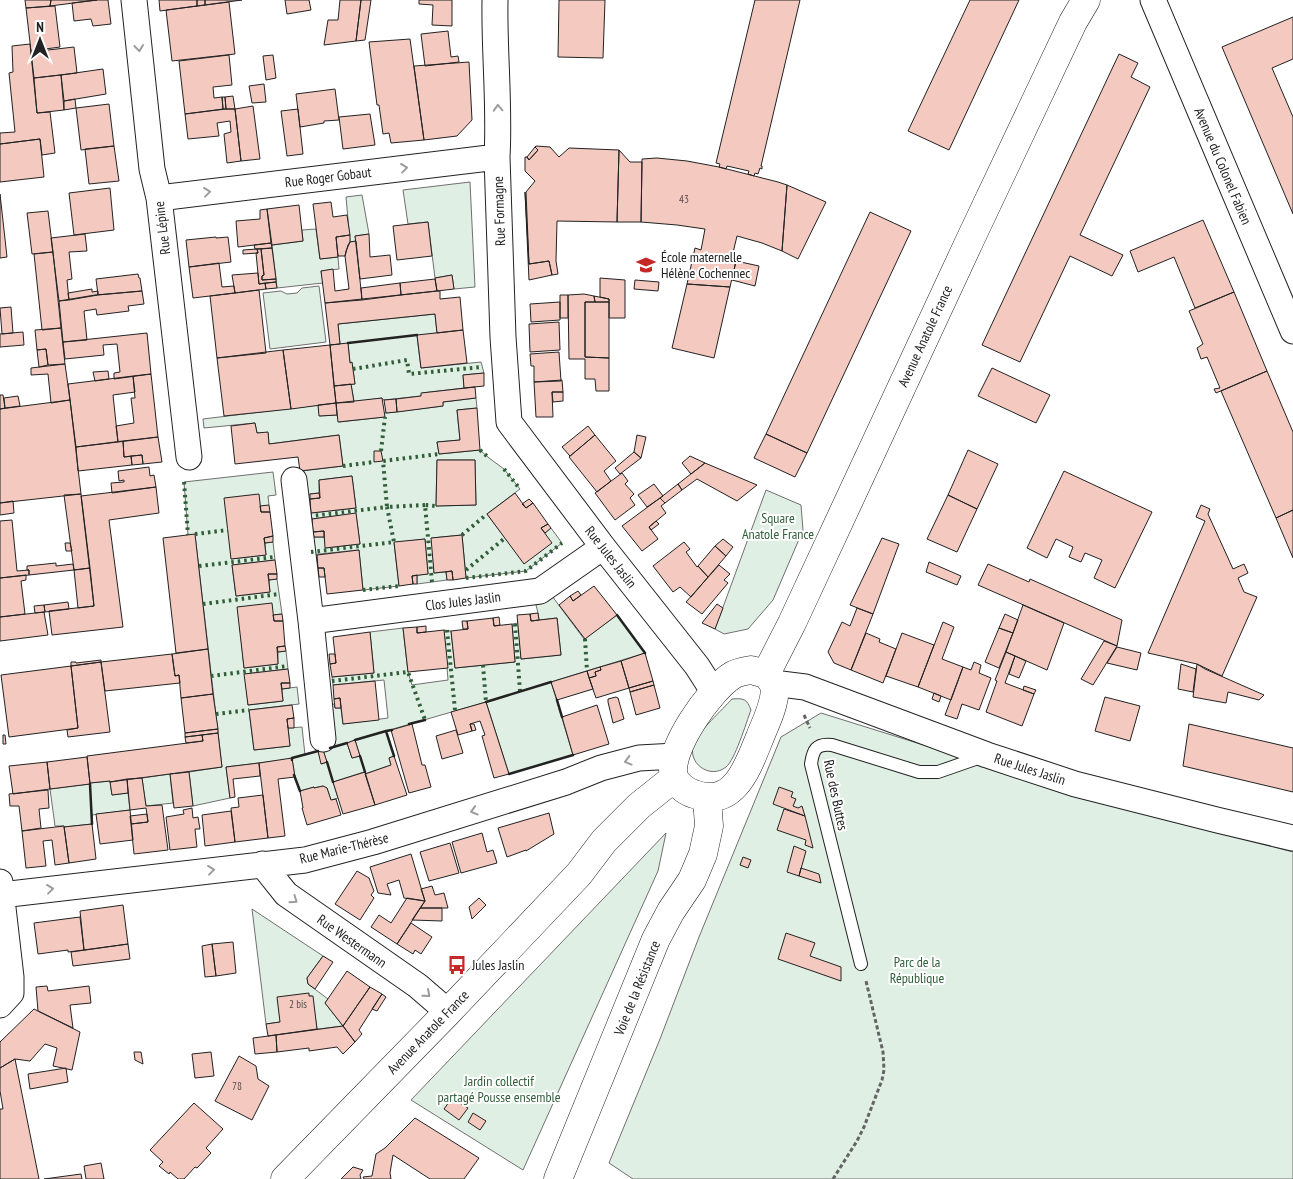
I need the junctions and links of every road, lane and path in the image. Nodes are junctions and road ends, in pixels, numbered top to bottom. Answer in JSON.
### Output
{"nodes":[{"id":1,"x":134,"y":0,"type":"edge"},
{"id":2,"x":495,"y":0,"type":"edge"},
{"id":3,"x":1086,"y":0,"type":"edge"},
{"id":4,"x":1153,"y":0,"type":"edge"},
{"id":5,"x":497,"y":157,"type":"junction"},
{"id":6,"x":159,"y":198,"type":"junction"},
{"id":7,"x":1293,"y":331,"type":"edge"},
{"id":8,"x":509,"y":422,"type":"joint"},
{"id":9,"x":189,"y":457,"type":"dead end"},
{"id":10,"x":294,"y":480,"type":"dead end"},
{"id":11,"x":603,"y":547,"type":"junction"},
{"id":12,"x":311,"y":621,"type":"junction"},
{"id":13,"x":769,"y":678,"type":"junction"},
{"id":14,"x":713,"y":691,"type":"junction"},
{"id":15,"x":323,"y":739,"type":"dead end"},
{"id":16,"x":987,"y":755,"type":"junction"},
{"id":17,"x":675,"y":767,"type":"junction"},
{"id":18,"x":708,"y":798,"type":"junction"},
{"id":19,"x":1293,"y":838,"type":"edge"},
{"id":20,"x":262,"y":864,"type":"junction"},
{"id":21,"x":1,"y":888,"type":"edge"},
{"id":22,"x":861,"y":964,"type":"joint"},
{"id":23,"x":0,"y":1005,"type":"edge"},
{"id":24,"x":448,"y":1012,"type":"junction"},
{"id":25,"x":286,"y":1179,"type":"edge"},
{"id":26,"x":558,"y":1179,"type":"edge"},
{"id":27,"x":833,"y":1179,"type":"edge"}],
"edges":[{"from":1,"to":6,"type":"street","name":"Rue Lépine","one_way":true},
{"from":5,"to":2,"type":"street","name":"Rue Formagne","one_way":true},
{"from":3,"to":13,"type":"street","name":"Avenue Anatole France"},
{"from":4,"to":7,"type":"street","name":"Avenue du Colonel Fabien"},
{"from":6,"to":5,"type":"street","name":"Rue Roger Gobaut","one_way":true},
{"from":5,"to":8,"type":"street","name":"Rue Formagne"},
{"from":6,"to":9,"type":"street","name":"Rue Lépine"},
{"from":8,"to":11,"type":"street","name":"Rue Jules Jaslin"},
{"from":10,"to":12,"type":"street"},
{"from":11,"to":12,"type":"street","name":"Clos Jules Jaslin"},
{"from":11,"to":14,"type":"street","name":"Rue Jules Jaslin"},
{"from":12,"to":15,"type":"street"},
{"from":13,"to":14,"type":"street"},
{"from":13,"to":16,"type":"street","name":"Rue Jules Jaslin"},
{"from":13,"to":18,"type":"street"},
{"from":14,"to":17,"type":"street"},
{"from":16,"to":19,"type":"street","name":"Rue Jules Jaslin"},
{"from":16,"to":22,"type":"lane","name":"Rue des Buttes"},
{"from":17,"to":18,"type":"street"},
{"from":17,"to":20,"type":"street","name":"Rue Marie-Thérèse","one_way":true},
{"from":17,"to":24,"type":"street","name":"Avenue Anatole France"},
{"from":18,"to":26,"type":"street","name":"Voie de la Résistance"},
{"from":21,"to":20,"type":"street","name":"Rue Marie-Thérèse","one_way":true},
{"from":20,"to":24,"type":"street","name":"Rue Westermann","one_way":true},
{"from":21,"to":23,"type":"street"},
{"from":22,"to":27,"type":"path"},
{"from":24,"to":25,"type":"street","name":"Avenue Anatole France"}]}
